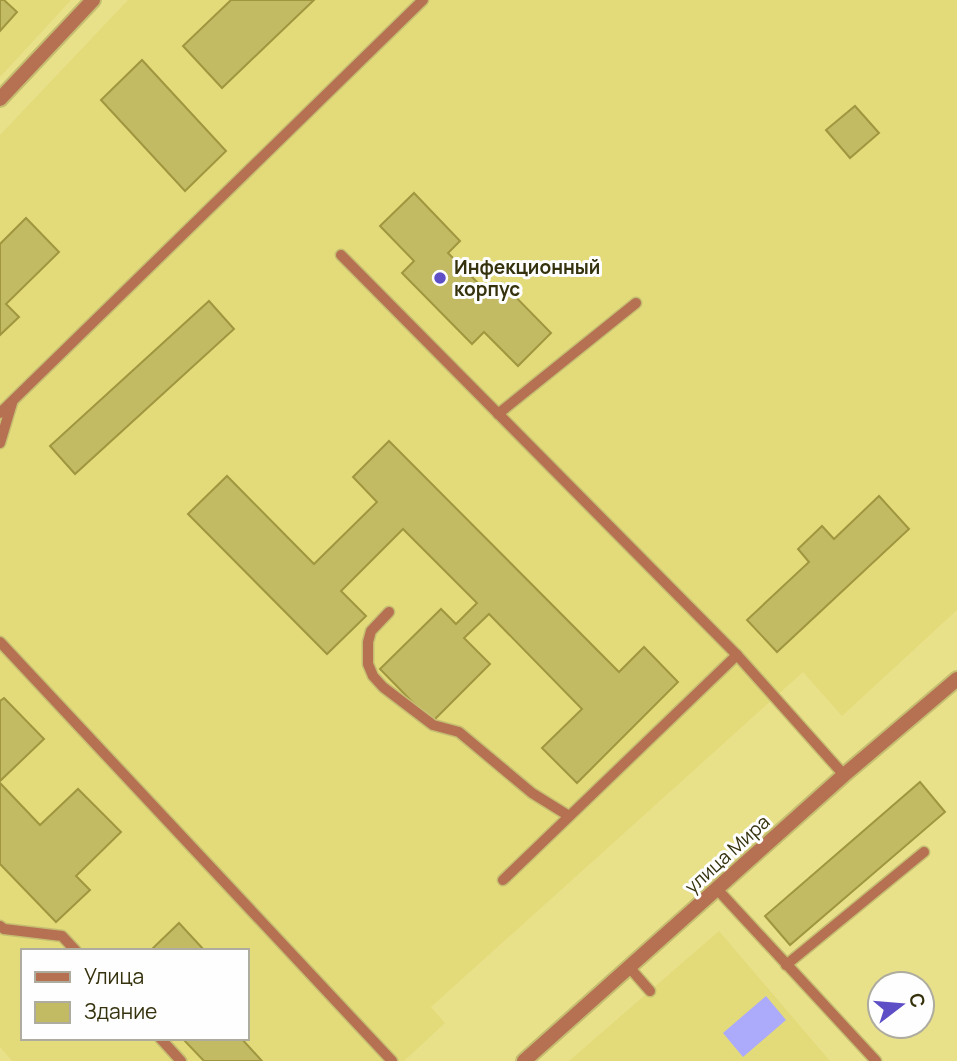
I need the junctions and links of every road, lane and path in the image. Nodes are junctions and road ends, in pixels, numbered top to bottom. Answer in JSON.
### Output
{"nodes":[{"id":1,"x":93,"y":0,"type":"edge"},
{"id":2,"x":423,"y":0,"type":"edge"},
{"id":3,"x":0,"y":99,"type":"edge"},
{"id":4,"x":341,"y":255,"type":"dead end"},
{"id":5,"x":636,"y":303,"type":"dead end"},
{"id":6,"x":12,"y":400,"type":"junction"},
{"id":7,"x":0,"y":413,"type":"edge"},
{"id":8,"x":498,"y":414,"type":"junction"},
{"id":9,"x":0,"y":443,"type":"edge"},
{"id":10,"x":389,"y":612,"type":"dead end"},
{"id":11,"x":0,"y":642,"type":"edge"},
{"id":12,"x":737,"y":655,"type":"junction"},
{"id":13,"x":957,"y":678,"type":"edge"},
{"id":14,"x":844,"y":775,"type":"junction"},
{"id":15,"x":569,"y":816,"type":"junction"},
{"id":16,"x":924,"y":852,"type":"dead end"},
{"id":17,"x":503,"y":880,"type":"dead end"},
{"id":18,"x":717,"y":889,"type":"junction"},
{"id":19,"x":0,"y":926,"type":"edge"},
{"id":20,"x":74,"y":949,"type":"edge"},
{"id":21,"x":786,"y":965,"type":"junction"},
{"id":22,"x":629,"y":967,"type":"junction"},
{"id":23,"x":649,"y":991,"type":"dead end"},
{"id":24,"x":162,"y":1040,"type":"edge"},
{"id":25,"x":387,"y":1059,"type":"edge"},
{"id":26,"x":181,"y":1061,"type":"edge"},
{"id":27,"x":524,"y":1061,"type":"edge"},
{"id":28,"x":876,"y":1061,"type":"edge"}],
"edges":[{"from":1,"to":3,"type":"street"},
{"from":2,"to":6,"type":"lane"},
{"from":4,"to":8,"type":"lane"},
{"from":5,"to":8,"type":"lane"},
{"from":6,"to":7,"type":"lane"},
{"from":6,"to":9,"type":"lane"},
{"from":8,"to":12,"type":"lane"},
{"from":10,"to":15,"type":"lane"},
{"from":11,"to":25,"type":"lane"},
{"from":12,"to":14,"type":"lane"},
{"from":12,"to":15,"type":"lane"},
{"from":13,"to":14,"type":"street","name":"улица Мира"},
{"from":14,"to":18,"type":"street","name":"улица Мира"},
{"from":15,"to":17,"type":"lane"},
{"from":16,"to":21,"type":"lane"},
{"from":18,"to":21,"type":"lane"},
{"from":18,"to":22,"type":"street","name":"улица Мира"},
{"from":19,"to":20,"type":"lane"},
{"from":21,"to":28,"type":"lane"},
{"from":22,"to":23,"type":"lane"},
{"from":22,"to":27,"type":"street","name":"улица Мира"},
{"from":24,"to":26,"type":"lane"}]}
